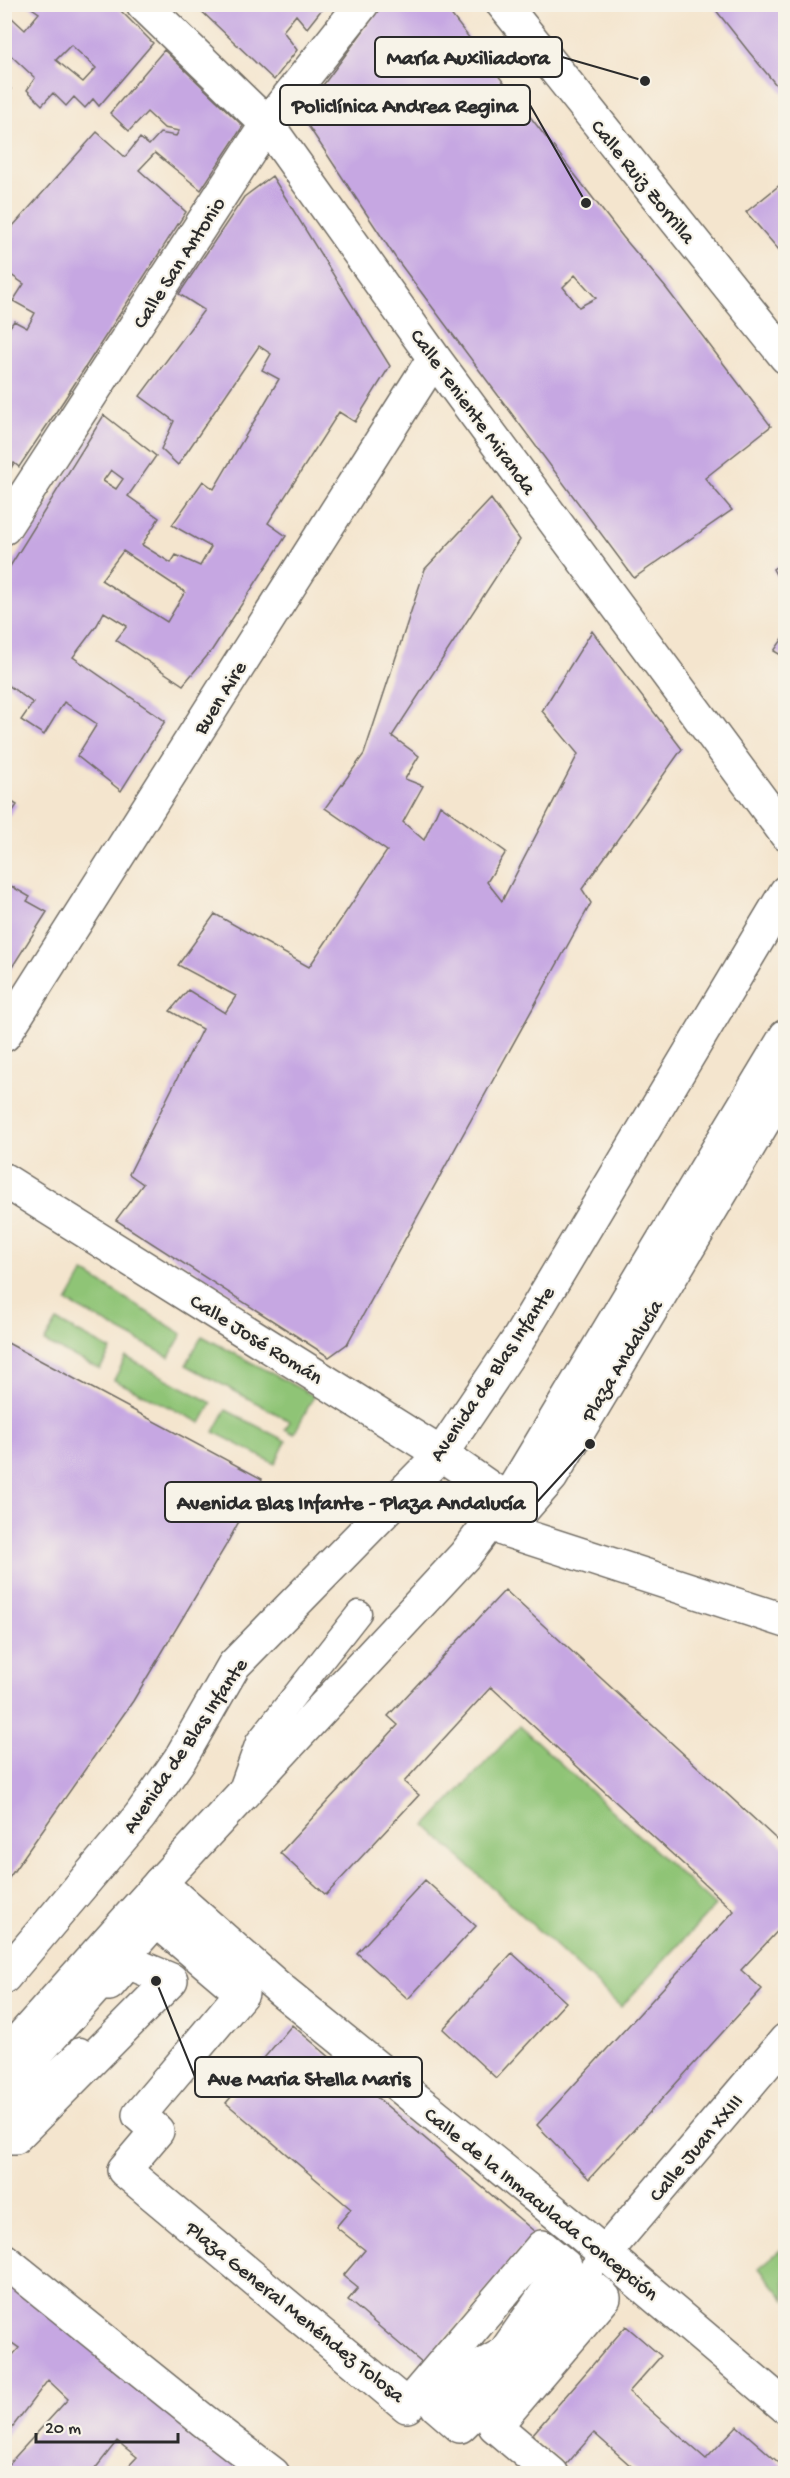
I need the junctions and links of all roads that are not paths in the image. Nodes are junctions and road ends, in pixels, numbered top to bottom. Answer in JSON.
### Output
{"nodes":[{"id":1,"x":143,"y":4,"type":"edge"},
{"id":2,"x":362,"y":4,"type":"edge"},
{"id":3,"x":503,"y":4,"type":"edge"},
{"id":4,"x":267,"y":124,"type":"junction"},
{"id":5,"x":786,"y":357,"type":"edge"},
{"id":6,"x":434,"y":358,"type":"junction"},
{"id":7,"x":4,"y":528,"type":"edge"},
{"id":8,"x":786,"y":834,"type":"edge"},
{"id":9,"x":786,"y":892,"type":"edge"},
{"id":10,"x":4,"y":1035,"type":"edge"},
{"id":11,"x":786,"y":1036,"type":"edge"},
{"id":12,"x":786,"y":1084,"type":"edge"},
{"id":13,"x":4,"y":1180,"type":"edge"},
{"id":14,"x":441,"y":1454,"type":"junction"},
{"id":15,"x":507,"y":1500,"type":"junction"},
{"id":16,"x":359,"y":1613,"type":"dead end"},
{"id":17,"x":786,"y":1621,"type":"edge"},
{"id":18,"x":237,"y":1800,"type":"junction"},
{"id":19,"x":160,"y":1883,"type":"junction"},
{"id":20,"x":4,"y":1977,"type":"edge"},
{"id":21,"x":786,"y":2040,"type":"edge"},
{"id":22,"x":85,"y":2045,"type":"dead end"},
{"id":23,"x":4,"y":2057,"type":"edge"},
{"id":24,"x":4,"y":2090,"type":"edge"},
{"id":25,"x":4,"y":2110,"type":"edge"},
{"id":26,"x":4,"y":2137,"type":"edge"},
{"id":27,"x":605,"y":2253,"type":"junction"},
{"id":28,"x":4,"y":2260,"type":"edge"},
{"id":29,"x":786,"y":2406,"type":"edge"},
{"id":30,"x":450,"y":2418,"type":"junction"},
{"id":31,"x":273,"y":2474,"type":"edge"},
{"id":32,"x":552,"y":2474,"type":"edge"}],
"edges":[{"from":1,"to":4,"type":"street","name":"Calle Teniente Miranda"},
{"from":2,"to":4,"type":"street","name":"Calle San Antonio"},
{"from":3,"to":5,"type":"street","name":"Calle Ruiz Zorrilla"},
{"from":4,"to":6,"type":"street","name":"Calle Teniente Miranda"},
{"from":4,"to":7,"type":"street","name":"Calle San Antonio"},
{"from":6,"to":8,"type":"street","name":"Calle Teniente Miranda"},
{"from":6,"to":10,"type":"street","name":"Buen Aire"},
{"from":9,"to":14,"type":"street","name":"Avenida de Blas Infante"},
{"from":11,"to":15,"type":"street"},
{"from":12,"to":17,"type":"street","name":"Plaza Andalucía"},
{"from":13,"to":14,"type":"street","name":"Calle José Román"},
{"from":14,"to":15,"type":"street","name":"Calle José Román"},
{"from":14,"to":20,"type":"street","name":"Avenida de Blas Infante"},
{"from":15,"to":18,"type":"street"},
{"from":16,"to":18,"type":"lane"},
{"from":18,"to":19,"type":"street"},
{"from":19,"to":23,"type":"street"},
{"from":19,"to":27,"type":"street","name":"Calle de la Inmaculada Concepción"},
{"from":21,"to":27,"type":"street","name":"Calle Juan XXIII"},
{"from":22,"to":25,"type":"lane"},
{"from":24,"to":26,"type":"street","name":"Plaza General Menéndez Tolosa"},
{"from":24,"to":30,"type":"street","name":"Plaza General Menéndez Tolosa"},
{"from":27,"to":29,"type":"street","name":"Calle de la Inmaculada Concepción"},
{"from":27,"to":30,"type":"lane"},
{"from":28,"to":31,"type":"street"},
{"from":30,"to":32,"type":"street"}]}
